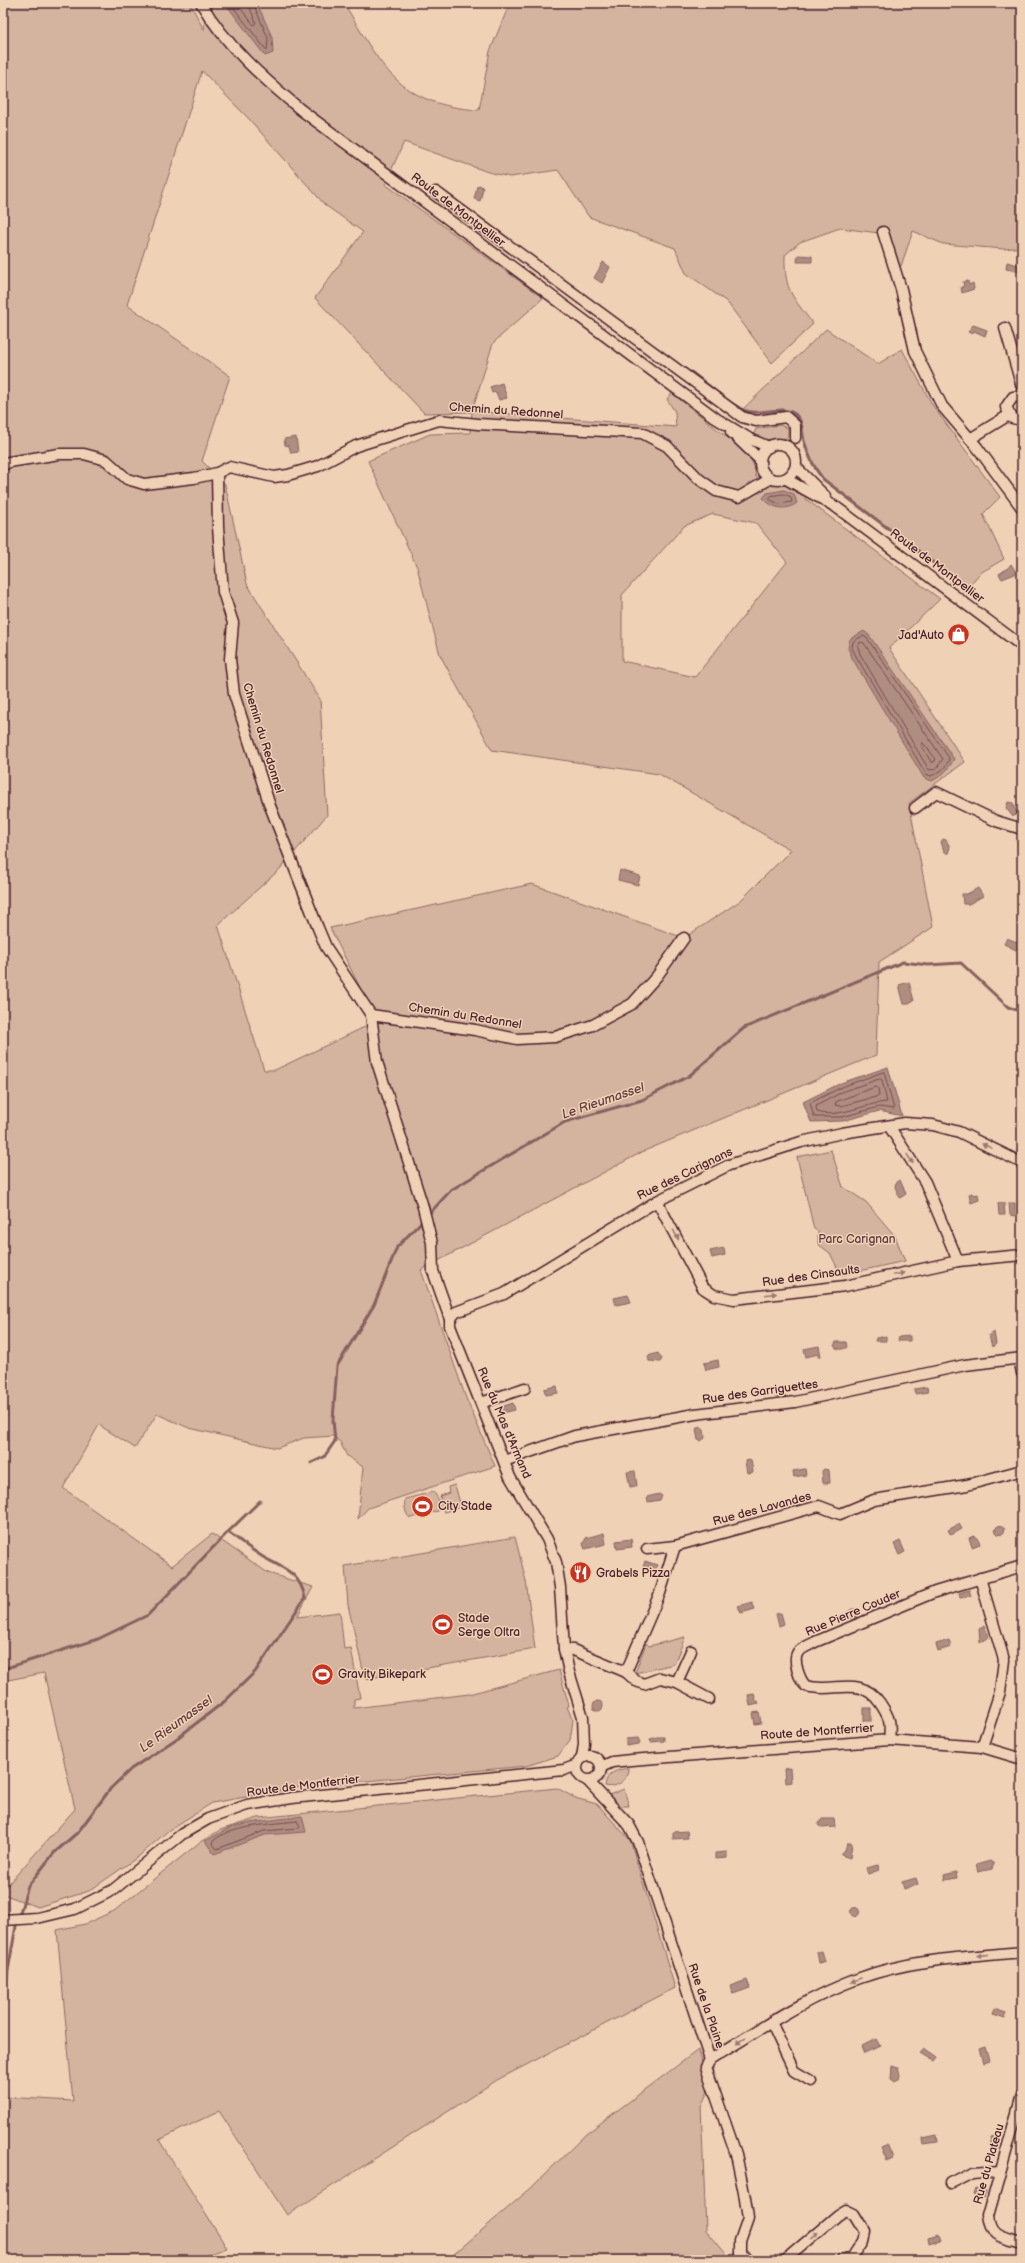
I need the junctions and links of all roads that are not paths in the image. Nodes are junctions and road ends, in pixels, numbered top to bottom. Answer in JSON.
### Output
{"nodes":[{"id":1,"x":201,"y":3,"type":"edge"},
{"id":2,"x":436,"y":192,"type":"dead end"},
{"id":3,"x":883,"y":232,"type":"dead end"},
{"id":4,"x":1005,"y":328,"type":"dead end"},
{"id":5,"x":1022,"y":387,"type":"edge"},
{"id":6,"x":1022,"y":396,"type":"edge"},
{"id":7,"x":1009,"y":415,"type":"junction"},
{"id":8,"x":717,"y":419,"type":"junction"},
{"id":9,"x":1022,"y":420,"type":"edge"},
{"id":10,"x":794,"y":438,"type":"dead end"},
{"id":11,"x":970,"y":439,"type":"junction"},
{"id":12,"x":769,"y":447,"type":"junction"},
{"id":13,"x":760,"y":460,"type":"junction"},
{"id":14,"x":3,"y":465,"type":"edge"},
{"id":15,"x":796,"y":466,"type":"junction"},
{"id":16,"x":217,"y":473,"type":"junction"},
{"id":17,"x":767,"y":476,"type":"junction"},
{"id":18,"x":786,"y":479,"type":"junction"},
{"id":19,"x":836,"y":507,"type":"junction"},
{"id":20,"x":1022,"y":508,"type":"edge"},
{"id":21,"x":1022,"y":646,"type":"edge"},
{"id":22,"x":916,"y":808,"type":"dead end"},
{"id":23,"x":1022,"y":829,"type":"edge"},
{"id":24,"x":684,"y":938,"type":"dead end"},
{"id":25,"x":371,"y":1016,"type":"junction"},
{"id":26,"x":889,"y":1126,"type":"junction"},
{"id":27,"x":1022,"y":1163,"type":"edge"},
{"id":28,"x":658,"y":1201,"type":"junction"},
{"id":29,"x":1022,"y":1255,"type":"edge"},
{"id":30,"x":958,"y":1261,"type":"junction"},
{"id":31,"x":450,"y":1319,"type":"junction"},
{"id":32,"x":1021,"y":1358,"type":"edge"},
{"id":33,"x":1022,"y":1373,"type":"edge"},
{"id":34,"x":525,"y":1388,"type":"dead end"},
{"id":35,"x":481,"y":1403,"type":"junction"},
{"id":36,"x":504,"y":1461,"type":"junction"},
{"id":37,"x":1022,"y":1470,"type":"edge"},
{"id":38,"x":675,"y":1546,"type":"junction"},
{"id":39,"x":647,"y":1549,"type":"dead end"},
{"id":40,"x":1022,"y":1566,"type":"edge"},
{"id":41,"x":980,"y":1578,"type":"junction"},
{"id":42,"x":564,"y":1649,"type":"junction"},
{"id":43,"x":691,"y":1651,"type":"dead end"},
{"id":44,"x":626,"y":1672,"type":"junction"},
{"id":45,"x":677,"y":1682,"type":"junction"},
{"id":46,"x":709,"y":1699,"type":"dead end"},
{"id":47,"x":889,"y":1740,"type":"junction"},
{"id":48,"x":982,"y":1747,"type":"junction"},
{"id":49,"x":1022,"y":1759,"type":"edge"},
{"id":50,"x":588,"y":1763,"type":"junction"},
{"id":51,"x":592,"y":1780,"type":"junction"},
{"id":52,"x":3,"y":1920,"type":"edge"},
{"id":53,"x":1022,"y":1952,"type":"edge"},
{"id":54,"x":771,"y":2022,"type":"junction"},
{"id":55,"x":710,"y":2060,"type":"junction"},
{"id":56,"x":811,"y":2081,"type":"dead end"},
{"id":57,"x":1022,"y":2094,"type":"edge"},
{"id":58,"x":1000,"y":2171,"type":"junction"},
{"id":59,"x":951,"y":2184,"type":"dead end"},
{"id":60,"x":1022,"y":2243,"type":"edge"},
{"id":61,"x":749,"y":2260,"type":"edge"},
{"id":62,"x":785,"y":2260,"type":"edge"},
{"id":63,"x":842,"y":2260,"type":"edge"}],
"edges":[{"from":1,"to":8,"type":"street","name":"Route de Montpellier"},
{"from":2,"to":10,"type":"street"},
{"from":3,"to":11,"type":"street"},
{"from":4,"to":5,"type":"street"},
{"from":6,"to":7,"type":"street"},
{"from":7,"to":9,"type":"street"},
{"from":7,"to":11,"type":"street"},
{"from":8,"to":12,"type":"street","name":"Route de Montpellier"},
{"from":8,"to":13,"type":"street","name":"Route de Montpellier"},
{"from":11,"to":20,"type":"street"},
{"from":12,"to":13,"type":"street"},
{"from":12,"to":15,"type":"street","name":"Route de Montpellier"},
{"from":13,"to":17,"type":"street","name":"Route de Montpellier"},
{"from":14,"to":16,"type":"street"},
{"from":15,"to":18,"type":"street"},
{"from":15,"to":19,"type":"street","name":"Route de Montpellier"},
{"from":16,"to":17,"type":"street","name":"Chemin du Redonnel"},
{"from":16,"to":25,"type":"street","name":"Chemin du Redonnel"},
{"from":17,"to":18,"type":"street","name":"Route de Montpellier"},
{"from":18,"to":19,"type":"street","name":"Route de Montpellier"},
{"from":19,"to":21,"type":"street","name":"Route de Montpellier"},
{"from":22,"to":23,"type":"street"},
{"from":24,"to":25,"type":"street","name":"Chemin du Redonnel"},
{"from":25,"to":31,"type":"street","name":"Chemin du Redonnel"},
{"from":27,"to":26,"type":"street","name":"Rue des Carignans","one_way":true},
{"from":26,"to":28,"type":"street","name":"Rue des Carignans"},
{"from":26,"to":30,"type":"street","one_way":true},
{"from":28,"to":30,"type":"street","name":"Rue des Cinsaults","one_way":true},
{"from":28,"to":31,"type":"street","name":"Rue des Carignans"},
{"from":29,"to":30,"type":"street","name":"Rue des Cinsaults"},
{"from":31,"to":35,"type":"street","name":"Rue du Mas d'Armand"},
{"from":32,"to":33,"type":"street"},
{"from":32,"to":36,"type":"street","name":"Rue des Garriguettes"},
{"from":34,"to":35,"type":"street"},
{"from":35,"to":36,"type":"street","name":"Rue du Mas d'Armand"},
{"from":36,"to":42,"type":"street","name":"Rue du Mas d'Armand"},
{"from":37,"to":38,"type":"street","name":"Rue des Lavandes"},
{"from":38,"to":39,"type":"street","name":"Rue des Lavandes"},
{"from":38,"to":44,"type":"street"},
{"from":40,"to":41,"type":"street","name":"Rue Pierre Couder"},
{"from":41,"to":47,"type":"street","name":"Rue Pierre Couder"},
{"from":41,"to":48,"type":"street"},
{"from":42,"to":44,"type":"street"},
{"from":42,"to":50,"type":"street","name":"Rue du Mas d'Armand"},
{"from":43,"to":45,"type":"street"},
{"from":44,"to":45,"type":"street"},
{"from":45,"to":46,"type":"street"},
{"from":47,"to":48,"type":"street","name":"Route de Montferrier"},
{"from":47,"to":50,"type":"street","name":"Route de Montferrier"},
{"from":48,"to":49,"type":"street","name":"Route de Montferrier"},
{"from":50,"to":51,"type":"street"},
{"from":50,"to":51,"type":"street","name":"Route de Montferrier"},
{"from":50,"to":52,"type":"street","name":"Route de Montferrier"},
{"from":51,"to":55,"type":"street","name":"Rue de la Plaine"},
{"from":53,"to":54,"type":"street","one_way":true},
{"from":54,"to":55,"type":"street","one_way":true},
{"from":54,"to":56,"type":"street"},
{"from":55,"to":61,"type":"street","name":"Rue de la Plaine"},
{"from":57,"to":58,"type":"street","name":"Rue du Plateau"},
{"from":58,"to":59,"type":"street"},
{"from":58,"to":60,"type":"street","name":"Rue du Plateau"},
{"from":62,"to":63,"type":"street","one_way":true}]}
